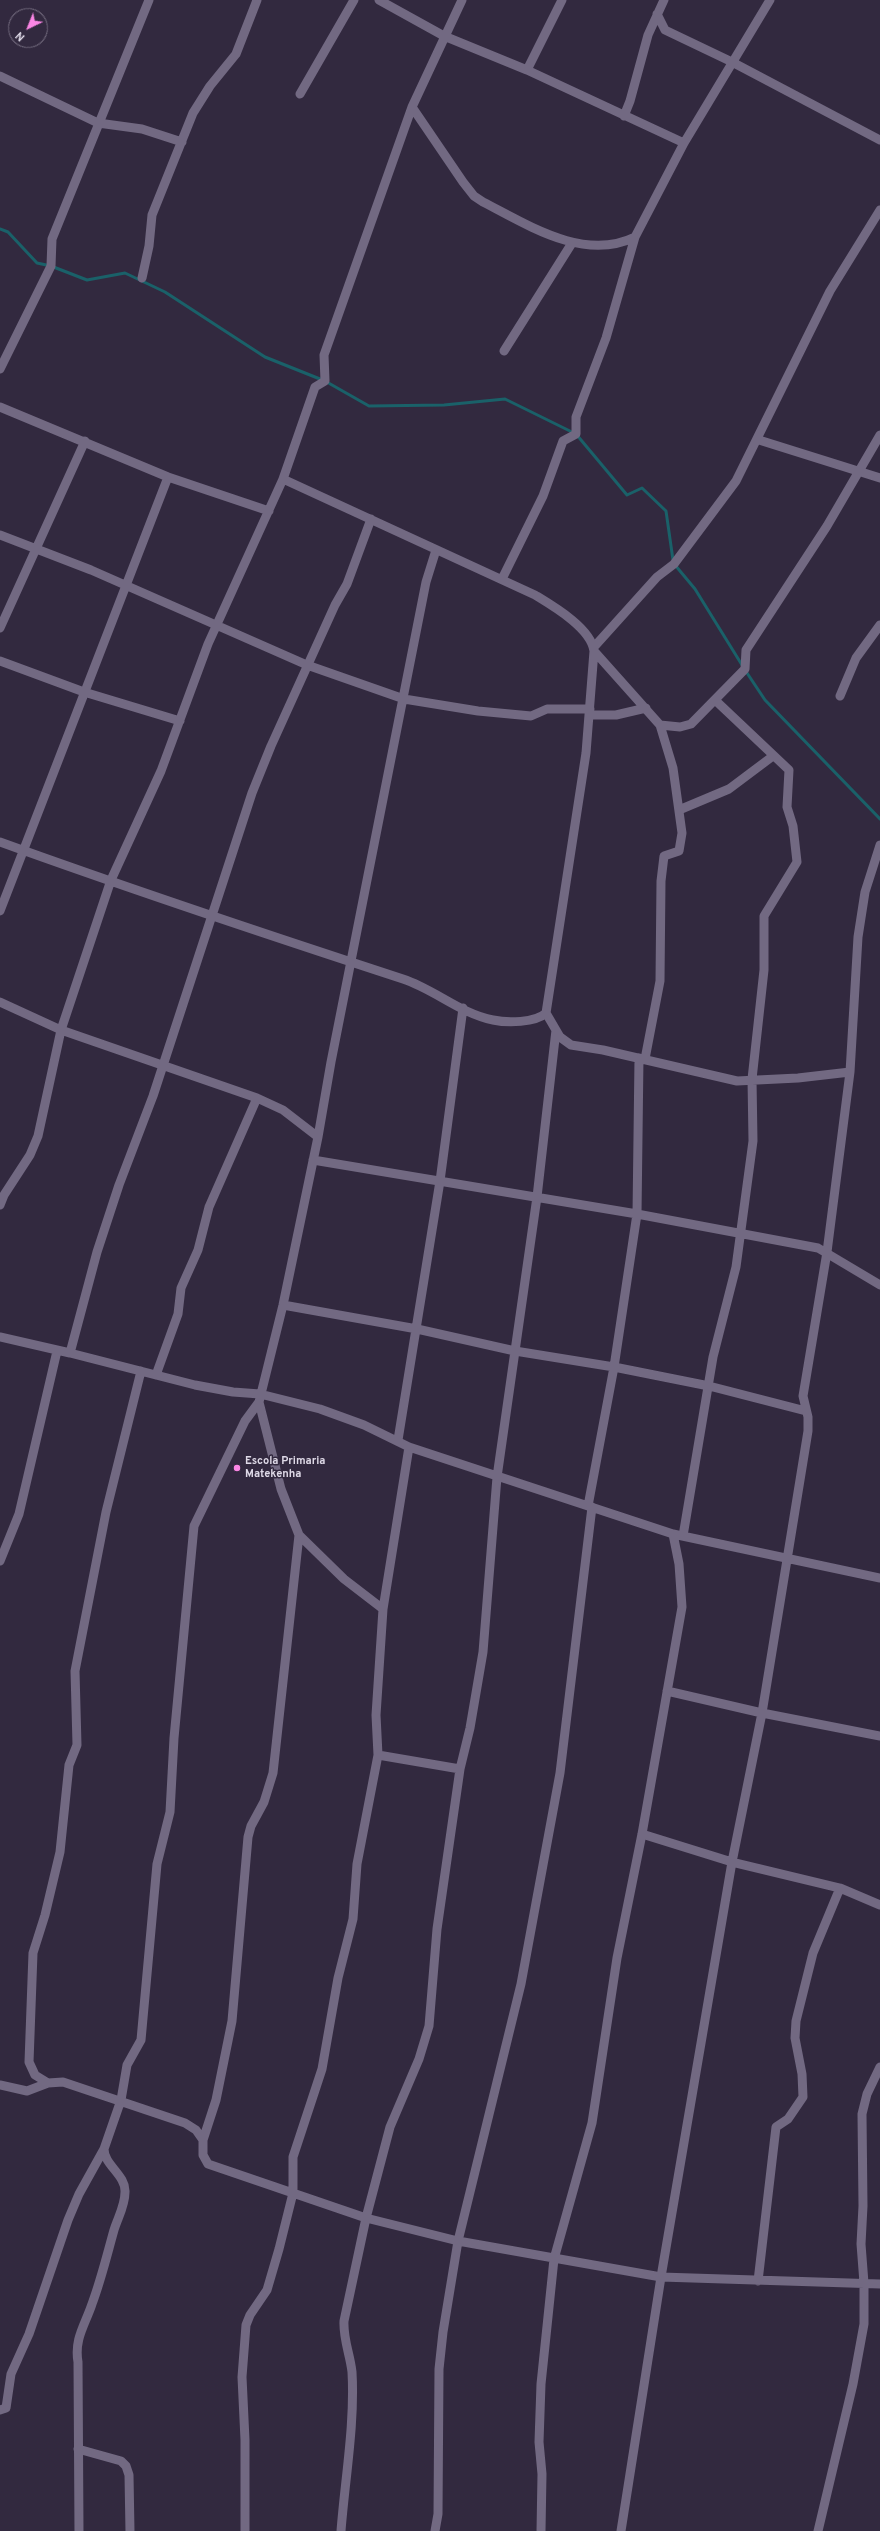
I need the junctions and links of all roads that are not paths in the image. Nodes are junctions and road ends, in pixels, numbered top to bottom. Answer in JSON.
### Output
{"nodes":[{"id":1,"x":148,"y":0,"type":"edge"},
{"id":2,"x":256,"y":0,"type":"edge"},
{"id":3,"x":354,"y":0,"type":"edge"},
{"id":4,"x":379,"y":0,"type":"edge"},
{"id":5,"x":462,"y":0,"type":"edge"},
{"id":6,"x":562,"y":0,"type":"edge"},
{"id":7,"x":664,"y":0,"type":"edge"},
{"id":8,"x":770,"y":0,"type":"edge"},
{"id":9,"x":657,"y":14,"type":"junction"},
{"id":10,"x":665,"y":30,"type":"junction"},
{"id":11,"x":648,"y":35,"type":"junction"},
{"id":12,"x":444,"y":36,"type":"junction"},
{"id":13,"x":732,"y":62,"type":"junction"},
{"id":14,"x":527,"y":70,"type":"junction"},
{"id":15,"x":0,"y":76,"type":"edge"},
{"id":16,"x":300,"y":94,"type":"dead end"},
{"id":17,"x":412,"y":106,"type":"junction"},
{"id":18,"x":624,"y":116,"type":"junction"},
{"id":19,"x":98,"y":123,"type":"junction"},
{"id":20,"x":880,"y":140,"type":"edge"},
{"id":21,"x":182,"y":142,"type":"junction"},
{"id":22,"x":684,"y":143,"type":"junction"},
{"id":23,"x":880,"y":210,"type":"edge"},
{"id":24,"x":634,"y":237,"type":"junction"},
{"id":25,"x":572,"y":243,"type":"junction"},
{"id":26,"x":142,"y":278,"type":"dead end"},
{"id":27,"x":504,"y":351,"type":"dead end"},
{"id":28,"x":0,"y":369,"type":"edge"},
{"id":29,"x":0,"y":407,"type":"edge"},
{"id":30,"x":880,"y":435,"type":"edge"},
{"id":31,"x":758,"y":440,"type":"junction"},
{"id":32,"x":86,"y":441,"type":"junction"},
{"id":33,"x":860,"y":472,"type":"junction"},
{"id":34,"x":168,"y":477,"type":"junction"},
{"id":35,"x":880,"y":478,"type":"edge"},
{"id":36,"x":283,"y":479,"type":"junction"},
{"id":37,"x":269,"y":511,"type":"junction"},
{"id":38,"x":371,"y":519,"type":"junction"},
{"id":39,"x":0,"y":535,"type":"edge"},
{"id":40,"x":35,"y":549,"type":"junction"},
{"id":41,"x":436,"y":550,"type":"junction"},
{"id":42,"x":502,"y":579,"type":"junction"},
{"id":43,"x":125,"y":584,"type":"junction"},
{"id":44,"x":216,"y":625,"type":"junction"},
{"id":45,"x":880,"y":625,"type":"edge"},
{"id":46,"x":0,"y":628,"type":"edge"},
{"id":47,"x":594,"y":649,"type":"junction"},
{"id":48,"x":0,"y":661,"type":"edge"},
{"id":49,"x":308,"y":665,"type":"junction"},
{"id":50,"x":84,"y":692,"type":"junction"},
{"id":51,"x":840,"y":696,"type":"dead end"},
{"id":52,"x":404,"y":699,"type":"junction"},
{"id":53,"x":715,"y":700,"type":"junction"},
{"id":54,"x":646,"y":708,"type":"junction"},
{"id":55,"x":589,"y":712,"type":"junction"},
{"id":56,"x":180,"y":721,"type":"junction"},
{"id":57,"x":660,"y":725,"type":"junction"},
{"id":58,"x":773,"y":756,"type":"junction"},
{"id":59,"x":679,"y":810,"type":"junction"},
{"id":60,"x":0,"y":842,"type":"edge"},
{"id":61,"x":880,"y":845,"type":"edge"},
{"id":62,"x":22,"y":850,"type":"junction"},
{"id":63,"x":111,"y":880,"type":"junction"},
{"id":64,"x":0,"y":911,"type":"edge"},
{"id":65,"x":213,"y":916,"type":"junction"},
{"id":66,"x":350,"y":962,"type":"junction"},
{"id":67,"x":0,"y":1002,"type":"edge"},
{"id":68,"x":463,"y":1008,"type":"junction"},
{"id":69,"x":546,"y":1013,"type":"junction"},
{"id":70,"x":61,"y":1030,"type":"junction"},
{"id":71,"x":556,"y":1030,"type":"junction"},
{"id":72,"x":642,"y":1058,"type":"junction"},
{"id":73,"x":163,"y":1064,"type":"junction"},
{"id":74,"x":850,"y":1072,"type":"junction"},
{"id":75,"x":752,"y":1079,"type":"junction"},
{"id":76,"x":257,"y":1098,"type":"junction"},
{"id":77,"x":318,"y":1137,"type":"junction"},
{"id":78,"x":313,"y":1160,"type":"junction"},
{"id":79,"x":440,"y":1181,"type":"junction"},
{"id":80,"x":537,"y":1197,"type":"junction"},
{"id":81,"x":0,"y":1205,"type":"edge"},
{"id":82,"x":637,"y":1214,"type":"junction"},
{"id":83,"x":740,"y":1232,"type":"junction"},
{"id":84,"x":827,"y":1252,"type":"junction"},
{"id":85,"x":880,"y":1285,"type":"edge"},
{"id":86,"x":282,"y":1305,"type":"junction"},
{"id":87,"x":417,"y":1329,"type":"junction"},
{"id":88,"x":0,"y":1337,"type":"edge"},
{"id":89,"x":57,"y":1351,"type":"junction"},
{"id":90,"x":514,"y":1351,"type":"junction"},
{"id":91,"x":70,"y":1353,"type":"junction"},
{"id":92,"x":614,"y":1367,"type":"junction"},
{"id":93,"x":141,"y":1371,"type":"junction"},
{"id":94,"x":156,"y":1375,"type":"junction"},
{"id":95,"x":709,"y":1386,"type":"junction"},
{"id":96,"x":260,"y":1398,"type":"junction"},
{"id":97,"x":806,"y":1410,"type":"junction"},
{"id":98,"x":398,"y":1440,"type":"junction"},
{"id":99,"x":409,"y":1448,"type":"junction"},
{"id":100,"x":497,"y":1477,"type":"junction"},
{"id":101,"x":590,"y":1506,"type":"junction"},
{"id":102,"x":673,"y":1534,"type":"junction"},
{"id":103,"x":299,"y":1535,"type":"junction"},
{"id":104,"x":683,"y":1536,"type":"junction"},
{"id":105,"x":786,"y":1558,"type":"junction"},
{"id":106,"x":0,"y":1561,"type":"edge"},
{"id":107,"x":880,"y":1578,"type":"edge"},
{"id":108,"x":383,"y":1609,"type":"junction"},
{"id":109,"x":667,"y":1691,"type":"junction"},
{"id":110,"x":762,"y":1713,"type":"junction"},
{"id":111,"x":880,"y":1736,"type":"edge"},
{"id":112,"x":378,"y":1755,"type":"junction"},
{"id":113,"x":460,"y":1770,"type":"junction"},
{"id":114,"x":642,"y":1834,"type":"junction"},
{"id":115,"x":732,"y":1862,"type":"junction"},
{"id":116,"x":840,"y":1888,"type":"junction"},
{"id":117,"x":880,"y":1905,"type":"edge"},
{"id":118,"x":880,"y":2067,"type":"edge"},
{"id":119,"x":48,"y":2083,"type":"junction"},
{"id":120,"x":0,"y":2085,"type":"edge"},
{"id":121,"x":121,"y":2100,"type":"junction"},
{"id":122,"x":203,"y":2140,"type":"junction"},
{"id":123,"x":104,"y":2149,"type":"junction"},
{"id":124,"x":293,"y":2193,"type":"junction"},
{"id":125,"x":366,"y":2218,"type":"junction"},
{"id":126,"x":458,"y":2242,"type":"junction"},
{"id":127,"x":554,"y":2258,"type":"junction"},
{"id":128,"x":661,"y":2277,"type":"junction"},
{"id":129,"x":758,"y":2281,"type":"junction"},
{"id":130,"x":864,"y":2283,"type":"junction"},
{"id":131,"x":880,"y":2284,"type":"edge"},
{"id":132,"x":0,"y":2410,"type":"edge"},
{"id":133,"x":78,"y":2449,"type":"junction"},
{"id":134,"x":79,"y":2531,"type":"edge"},
{"id":135,"x":130,"y":2531,"type":"edge"},
{"id":136,"x":245,"y":2531,"type":"edge"},
{"id":137,"x":341,"y":2531,"type":"edge"},
{"id":138,"x":435,"y":2531,"type":"edge"},
{"id":139,"x":541,"y":2531,"type":"edge"},
{"id":140,"x":620,"y":2531,"type":"edge"},
{"id":141,"x":818,"y":2531,"type":"edge"}],
"edges":[{"from":1,"to":19,"type":"street"},
{"from":2,"to":21,"type":"street"},
{"from":3,"to":16,"type":"street"},
{"from":4,"to":12,"type":"street"},
{"from":5,"to":12,"type":"street"},
{"from":6,"to":14,"type":"street"},
{"from":7,"to":9,"type":"street"},
{"from":8,"to":13,"type":"street"},
{"from":9,"to":10,"type":"street"},
{"from":9,"to":11,"type":"street"},
{"from":10,"to":11,"type":"street"},
{"from":10,"to":13,"type":"street"},
{"from":11,"to":18,"type":"street"},
{"from":12,"to":14,"type":"street"},
{"from":12,"to":17,"type":"street"},
{"from":13,"to":20,"type":"street"},
{"from":13,"to":22,"type":"street"},
{"from":14,"to":18,"type":"street"},
{"from":15,"to":19,"type":"street"},
{"from":17,"to":25,"type":"street"},
{"from":17,"to":36,"type":"street"},
{"from":18,"to":22,"type":"street"},
{"from":19,"to":21,"type":"street"},
{"from":19,"to":28,"type":"street"},
{"from":21,"to":26,"type":"street"},
{"from":22,"to":24,"type":"street"},
{"from":23,"to":31,"type":"street"},
{"from":24,"to":25,"type":"street"},
{"from":24,"to":42,"type":"street"},
{"from":25,"to":27,"type":"street"},
{"from":29,"to":32,"type":"street"},
{"from":30,"to":33,"type":"street"},
{"from":31,"to":33,"type":"street"},
{"from":31,"to":47,"type":"street"},
{"from":32,"to":34,"type":"street"},
{"from":32,"to":40,"type":"street"},
{"from":33,"to":35,"type":"street"},
{"from":33,"to":53,"type":"street"},
{"from":34,"to":37,"type":"street"},
{"from":34,"to":43,"type":"street"},
{"from":36,"to":37,"type":"street"},
{"from":36,"to":38,"type":"street"},
{"from":37,"to":44,"type":"street"},
{"from":38,"to":41,"type":"street"},
{"from":38,"to":49,"type":"street"},
{"from":39,"to":40,"type":"street"},
{"from":40,"to":43,"type":"street"},
{"from":40,"to":46,"type":"street"},
{"from":41,"to":42,"type":"street"},
{"from":41,"to":52,"type":"street"},
{"from":42,"to":47,"type":"street"},
{"from":43,"to":44,"type":"street"},
{"from":43,"to":50,"type":"street"},
{"from":44,"to":49,"type":"street"},
{"from":44,"to":56,"type":"street"},
{"from":45,"to":51,"type":"street"},
{"from":47,"to":54,"type":"street"},
{"from":47,"to":55,"type":"street"},
{"from":48,"to":50,"type":"street"},
{"from":49,"to":52,"type":"street"},
{"from":49,"to":65,"type":"street"},
{"from":50,"to":56,"type":"street"},
{"from":50,"to":62,"type":"street"},
{"from":52,"to":55,"type":"street"},
{"from":52,"to":66,"type":"street"},
{"from":53,"to":57,"type":"street"},
{"from":53,"to":58,"type":"street"},
{"from":54,"to":55,"type":"street"},
{"from":54,"to":57,"type":"street"},
{"from":55,"to":69,"type":"street"},
{"from":56,"to":63,"type":"street"},
{"from":57,"to":59,"type":"street"},
{"from":58,"to":59,"type":"street"},
{"from":58,"to":75,"type":"street"},
{"from":59,"to":72,"type":"street"},
{"from":60,"to":62,"type":"street"},
{"from":61,"to":74,"type":"street"},
{"from":62,"to":63,"type":"street"},
{"from":62,"to":64,"type":"street"},
{"from":63,"to":65,"type":"street"},
{"from":63,"to":70,"type":"street"},
{"from":65,"to":66,"type":"street"},
{"from":65,"to":73,"type":"street"},
{"from":66,"to":68,"type":"street"},
{"from":66,"to":77,"type":"street"},
{"from":67,"to":70,"type":"street"},
{"from":68,"to":69,"type":"street"},
{"from":68,"to":79,"type":"street"},
{"from":69,"to":71,"type":"street"},
{"from":70,"to":73,"type":"street"},
{"from":70,"to":81,"type":"street"},
{"from":71,"to":72,"type":"street"},
{"from":71,"to":80,"type":"street"},
{"from":72,"to":75,"type":"street"},
{"from":72,"to":82,"type":"street"},
{"from":73,"to":76,"type":"street"},
{"from":73,"to":91,"type":"street"},
{"from":74,"to":75,"type":"street"},
{"from":74,"to":84,"type":"street"},
{"from":75,"to":83,"type":"street"},
{"from":76,"to":77,"type":"street"},
{"from":76,"to":94,"type":"street"},
{"from":77,"to":78,"type":"street"},
{"from":78,"to":79,"type":"street"},
{"from":78,"to":86,"type":"street"},
{"from":79,"to":80,"type":"street"},
{"from":79,"to":87,"type":"street"},
{"from":80,"to":82,"type":"street"},
{"from":80,"to":90,"type":"street"},
{"from":82,"to":83,"type":"street"},
{"from":82,"to":92,"type":"street"},
{"from":83,"to":84,"type":"street"},
{"from":83,"to":95,"type":"street"},
{"from":84,"to":85,"type":"street"},
{"from":84,"to":97,"type":"street"},
{"from":86,"to":87,"type":"street"},
{"from":86,"to":96,"type":"street"},
{"from":87,"to":90,"type":"street"},
{"from":87,"to":98,"type":"street"},
{"from":88,"to":89,"type":"street"},
{"from":89,"to":91,"type":"street"},
{"from":89,"to":106,"type":"street"},
{"from":90,"to":92,"type":"street"},
{"from":90,"to":100,"type":"street"},
{"from":91,"to":93,"type":"street"},
{"from":92,"to":95,"type":"street"},
{"from":92,"to":101,"type":"street"},
{"from":93,"to":94,"type":"street"},
{"from":93,"to":119,"type":"street"},
{"from":94,"to":96,"type":"street"},
{"from":95,"to":97,"type":"street"},
{"from":95,"to":104,"type":"street"},
{"from":96,"to":98,"type":"street"},
{"from":96,"to":103,"type":"street"},
{"from":96,"to":121,"type":"street"},
{"from":97,"to":105,"type":"street"},
{"from":98,"to":99,"type":"street"},
{"from":99,"to":100,"type":"street"},
{"from":99,"to":108,"type":"street"},
{"from":100,"to":101,"type":"street"},
{"from":100,"to":113,"type":"street"},
{"from":101,"to":102,"type":"street"},
{"from":101,"to":126,"type":"street"},
{"from":102,"to":104,"type":"street"},
{"from":102,"to":109,"type":"street"},
{"from":103,"to":108,"type":"street"},
{"from":103,"to":122,"type":"street"},
{"from":104,"to":105,"type":"street"},
{"from":105,"to":107,"type":"street"},
{"from":105,"to":110,"type":"street"},
{"from":108,"to":112,"type":"street"},
{"from":109,"to":110,"type":"street"},
{"from":109,"to":114,"type":"street"},
{"from":110,"to":111,"type":"street"},
{"from":110,"to":115,"type":"street"},
{"from":112,"to":113,"type":"street"},
{"from":112,"to":124,"type":"street"},
{"from":113,"to":125,"type":"street"},
{"from":114,"to":115,"type":"street"},
{"from":114,"to":127,"type":"street"},
{"from":115,"to":116,"type":"street"},
{"from":115,"to":128,"type":"street"},
{"from":116,"to":117,"type":"street"},
{"from":116,"to":129,"type":"street"},
{"from":118,"to":130,"type":"street"},
{"from":119,"to":120,"type":"street"},
{"from":119,"to":121,"type":"street"},
{"from":121,"to":122,"type":"street"},
{"from":121,"to":123,"type":"street"},
{"from":122,"to":124,"type":"street"},
{"from":123,"to":132,"type":"street"},
{"from":123,"to":133,"type":"street"},
{"from":124,"to":125,"type":"street"},
{"from":124,"to":136,"type":"street"},
{"from":125,"to":126,"type":"street"},
{"from":125,"to":137,"type":"street"},
{"from":126,"to":127,"type":"street"},
{"from":126,"to":138,"type":"street"},
{"from":127,"to":128,"type":"street"},
{"from":127,"to":139,"type":"street"},
{"from":128,"to":129,"type":"street"},
{"from":128,"to":140,"type":"street"},
{"from":129,"to":130,"type":"street"},
{"from":130,"to":131,"type":"street"},
{"from":130,"to":141,"type":"street"},
{"from":133,"to":134,"type":"street"},
{"from":133,"to":135,"type":"street"}]}
